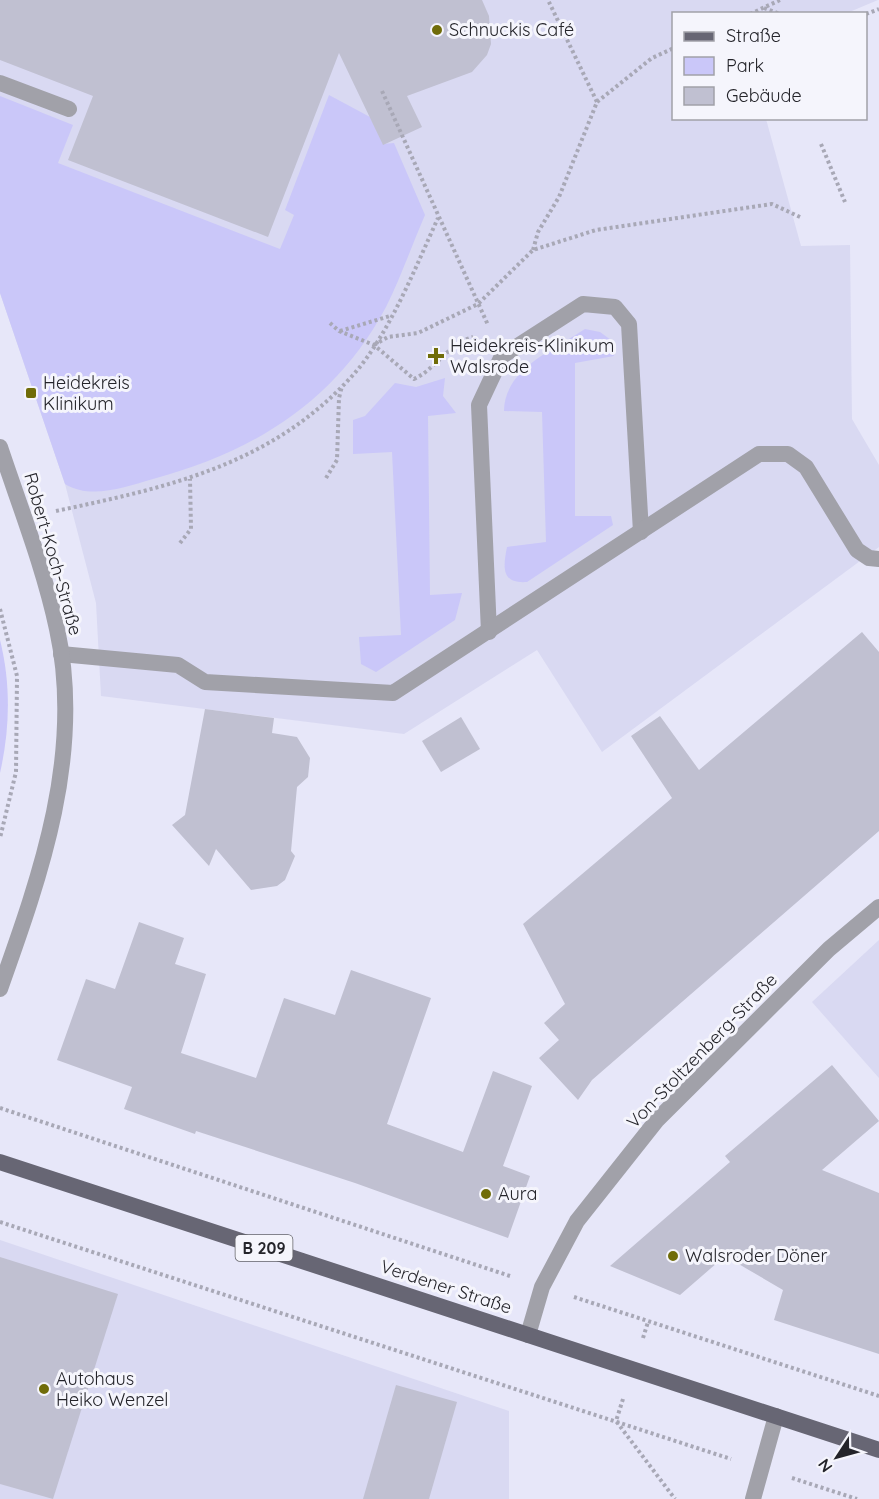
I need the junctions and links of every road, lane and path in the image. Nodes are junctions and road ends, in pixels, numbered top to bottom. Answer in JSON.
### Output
{"nodes":[{"id":1,"x":548,"y":0,"type":"edge"},
{"id":2,"x":780,"y":0,"type":"edge"},
{"id":3,"x":764,"y":8,"type":"junction"},
{"id":4,"x":755,"y":12,"type":"edge"},
{"id":5,"x":775,"y":12,"type":"edge"},
{"id":6,"x":672,"y":49,"type":"edge"},
{"id":7,"x":0,"y":83,"type":"edge"},
{"id":8,"x":382,"y":90,"type":"dead end"},
{"id":9,"x":597,"y":102,"type":"junction"},
{"id":10,"x":69,"y":109,"type":"dead end"},
{"id":11,"x":822,"y":144,"type":"dead end"},
{"id":12,"x":845,"y":202,"type":"dead end"},
{"id":13,"x":800,"y":217,"type":"dead end"},
{"id":14,"x":438,"y":218,"type":"junction"},
{"id":15,"x":533,"y":250,"type":"junction"},
{"id":16,"x":478,"y":304,"type":"junction"},
{"id":17,"x":391,"y":316,"type":"junction"},
{"id":18,"x":330,"y":323,"type":"dead end"},
{"id":19,"x":488,"y":324,"type":"dead end"},
{"id":20,"x":339,"y":331,"type":"junction"},
{"id":21,"x":476,"y":336,"type":"dead end"},
{"id":22,"x":374,"y":345,"type":"junction"},
{"id":23,"x":342,"y":385,"type":"junction"},
{"id":24,"x":0,"y":447,"type":"edge"},
{"id":25,"x":326,"y":478,"type":"dead end"},
{"id":26,"x":190,"y":479,"type":"junction"},
{"id":27,"x":23,"y":517,"type":"junction"},
{"id":28,"x":641,"y":532,"type":"junction"},
{"id":29,"x":180,"y":543,"type":"dead end"},
{"id":30,"x":879,"y":559,"type":"edge"},
{"id":31,"x":0,"y":609,"type":"edge"},
{"id":32,"x":489,"y":632,"type":"junction"},
{"id":33,"x":61,"y":654,"type":"junction"},
{"id":34,"x":0,"y":838,"type":"edge"},
{"id":35,"x":879,"y":907,"type":"edge"},
{"id":36,"x":0,"y":989,"type":"edge"},
{"id":37,"x":0,"y":1108,"type":"edge"},
{"id":38,"x":0,"y":1162,"type":"edge"},
{"id":39,"x":0,"y":1222,"type":"edge"},
{"id":40,"x":507,"y":1275,"type":"dead end"},
{"id":41,"x":573,"y":1297,"type":"dead end"},
{"id":42,"x":528,"y":1335,"type":"junction"},
{"id":43,"x":879,"y":1396,"type":"edge"},
{"id":44,"x":776,"y":1416,"type":"junction"},
{"id":45,"x":616,"y":1421,"type":"junction"},
{"id":46,"x":879,"y":1450,"type":"edge"},
{"id":47,"x":723,"y":1456,"type":"dead end"},
{"id":48,"x":789,"y":1477,"type":"dead end"},
{"id":49,"x":675,"y":1499,"type":"edge"},
{"id":50,"x":753,"y":1499,"type":"edge"},
{"id":51,"x":857,"y":1499,"type":"edge"}],
"edges":[{"from":1,"to":9,"type":"path"},
{"from":2,"to":3,"type":"path"},
{"from":3,"to":4,"type":"path"},
{"from":3,"to":5,"type":"path"},
{"from":6,"to":9,"type":"path"},
{"from":7,"to":10,"type":"street"},
{"from":8,"to":14,"type":"path"},
{"from":9,"to":15,"type":"path"},
{"from":11,"to":12,"type":"path"},
{"from":13,"to":15,"type":"path"},
{"from":14,"to":16,"type":"path"},
{"from":14,"to":17,"type":"path"},
{"from":15,"to":16,"type":"path"},
{"from":16,"to":19,"type":"path"},
{"from":16,"to":22,"type":"path"},
{"from":17,"to":20,"type":"path"},
{"from":17,"to":22,"type":"path"},
{"from":18,"to":20,"type":"path"},
{"from":20,"to":22,"type":"path"},
{"from":21,"to":22,"type":"path"},
{"from":22,"to":23,"type":"path"},
{"from":23,"to":25,"type":"path"},
{"from":23,"to":26,"type":"path"},
{"from":24,"to":27,"type":"street","name":"Robert-Koch-Straße"},
{"from":26,"to":27,"type":"path"},
{"from":26,"to":29,"type":"path"},
{"from":27,"to":33,"type":"street","name":"Robert-Koch-Straße"},
{"from":28,"to":30,"type":"street"},
{"from":28,"to":32,"type":"street"},
{"from":28,"to":32,"type":"street"},
{"from":31,"to":34,"type":"path"},
{"from":32,"to":33,"type":"street"},
{"from":33,"to":36,"type":"street","name":"Robert-Koch-Straße"},
{"from":35,"to":42,"type":"street","name":"Von-Stoltzenberg-Straße"},
{"from":37,"to":40,"type":"path"},
{"from":38,"to":42,"type":"main road","name":"Verdener Straße","number":"B 209"},
{"from":39,"to":45,"type":"path"},
{"from":41,"to":43,"type":"path"},
{"from":42,"to":44,"type":"main road","name":"Verdener Straße","number":"B 209"},
{"from":44,"to":46,"type":"main road","name":"Verdener Straße","number":"B 209"},
{"from":44,"to":50,"type":"street"},
{"from":45,"to":47,"type":"path"},
{"from":45,"to":49,"type":"path"},
{"from":48,"to":51,"type":"path"}]}
